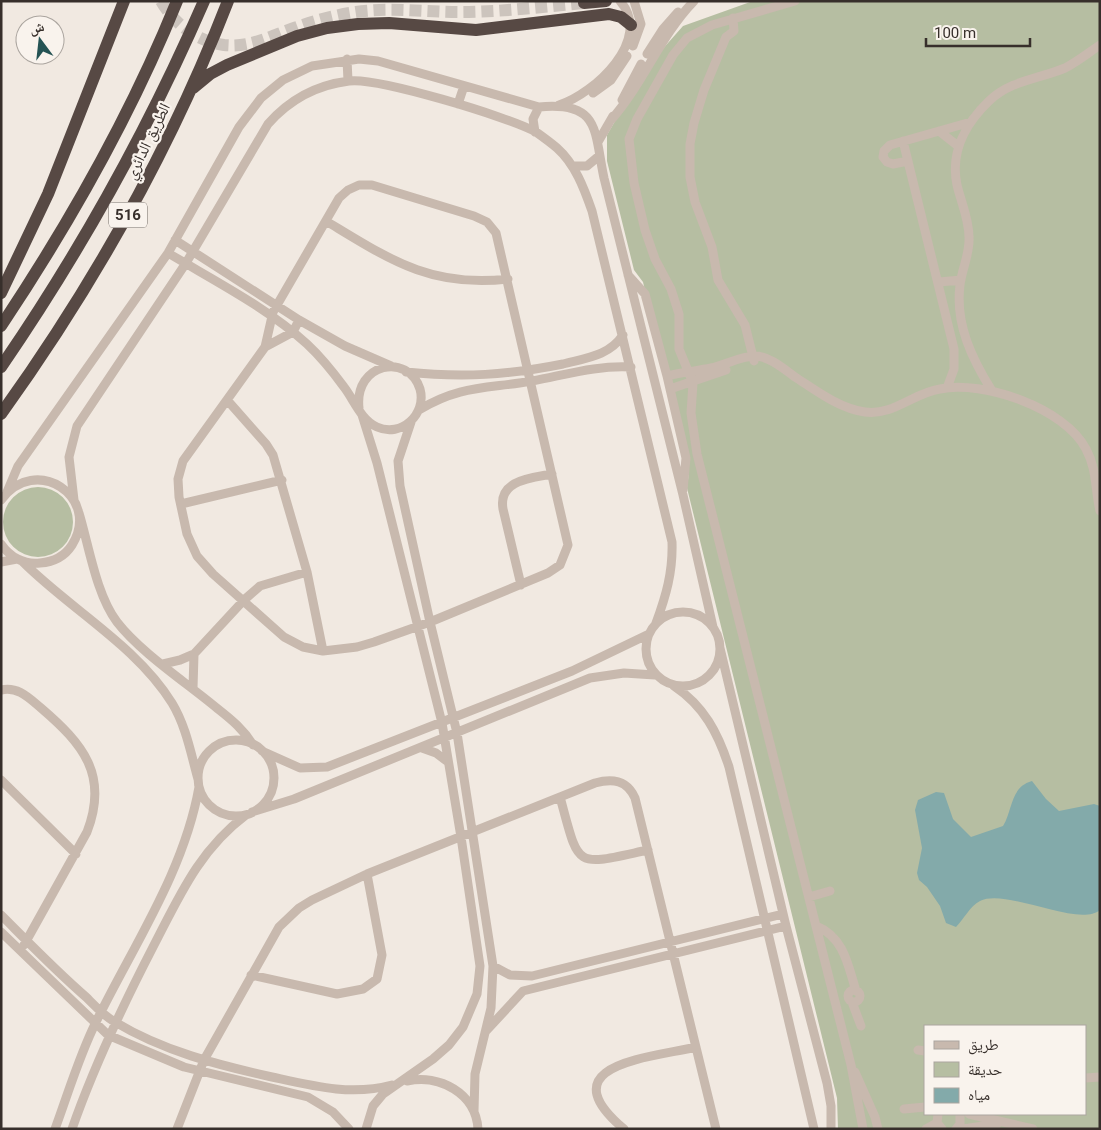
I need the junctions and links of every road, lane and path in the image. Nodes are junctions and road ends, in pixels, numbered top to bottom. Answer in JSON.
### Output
{"nodes":[{"id":1,"x":124,"y":1,"type":"edge"},
{"id":2,"x":177,"y":1,"type":"edge"},
{"id":3,"x":204,"y":1,"type":"edge"},
{"id":4,"x":228,"y":1,"type":"edge"},
{"id":5,"x":606,"y":1,"type":"edge"},
{"id":6,"x":620,"y":1,"type":"edge"},
{"id":7,"x":634,"y":1,"type":"edge"},
{"id":8,"x":693,"y":1,"type":"edge"},
{"id":9,"x":795,"y":1,"type":"edge"},
{"id":10,"x":584,"y":3,"type":"dead end"},
{"id":11,"x":733,"y":18,"type":"junction"},
{"id":12,"x":712,"y":25,"type":"junction"},
{"id":13,"x":630,"y":26,"type":"junction"},
{"id":14,"x":726,"y":37,"type":"junction"},
{"id":15,"x":1100,"y":45,"type":"edge"},
{"id":16,"x":633,"y":46,"type":"dead end"},
{"id":17,"x":647,"y":54,"type":"dead end"},
{"id":18,"x":628,"y":56,"type":"dead end"},
{"id":19,"x":347,"y":59,"type":"junction"},
{"id":20,"x":642,"y":64,"type":"dead end"},
{"id":21,"x":348,"y":81,"type":"junction"},
{"id":22,"x":464,"y":86,"type":"junction"},
{"id":23,"x":188,"y":94,"type":"junction"},
{"id":24,"x":576,"y":98,"type":"junction"},
{"id":25,"x":458,"y":104,"type":"junction"},
{"id":26,"x":558,"y":105,"type":"junction"},
{"id":27,"x":539,"y":107,"type":"junction"},
{"id":28,"x":611,"y":120,"type":"junction"},
{"id":29,"x":971,"y":122,"type":"junction"},
{"id":30,"x":939,"y":131,"type":"junction"},
{"id":31,"x":535,"y":132,"type":"junction"},
{"id":32,"x":903,"y":141,"type":"junction"},
{"id":33,"x":598,"y":142,"type":"junction"},
{"id":34,"x":958,"y":146,"type":"junction"},
{"id":35,"x":599,"y":156,"type":"junction"},
{"id":36,"x":908,"y":161,"type":"junction"},
{"id":37,"x":572,"y":166,"type":"junction"},
{"id":38,"x":326,"y":222,"type":"junction"},
{"id":39,"x":176,"y":240,"type":"junction"},
{"id":40,"x":168,"y":252,"type":"junction"},
{"id":41,"x":192,"y":252,"type":"junction"},
{"id":42,"x":186,"y":263,"type":"junction"},
{"id":43,"x":628,"y":275,"type":"junction"},
{"id":44,"x":508,"y":279,"type":"junction"},
{"id":45,"x":961,"y":280,"type":"junction"},
{"id":46,"x":939,"y":282,"type":"junction"},
{"id":47,"x":1,"y":293,"type":"edge"},
{"id":48,"x":277,"y":305,"type":"junction"},
{"id":49,"x":270,"y":316,"type":"junction"},
{"id":50,"x":299,"y":320,"type":"junction"},
{"id":51,"x":1,"y":326,"type":"edge"},
{"id":52,"x":293,"y":332,"type":"junction"},
{"id":53,"x":623,"y":334,"type":"junction"},
{"id":54,"x":265,"y":348,"type":"junction"},
{"id":55,"x":756,"y":358,"type":"junction"},
{"id":56,"x":631,"y":366,"type":"junction"},
{"id":57,"x":1,"y":367,"type":"edge"},
{"id":58,"x":396,"y":368,"type":"junction"},
{"id":59,"x":689,"y":370,"type":"junction"},
{"id":60,"x":529,"y":371,"type":"junction"},
{"id":61,"x":406,"y":372,"type":"junction"},
{"id":62,"x":667,"y":376,"type":"junction"},
{"id":63,"x":531,"y":381,"type":"junction"},
{"id":64,"x":693,"y":383,"type":"junction"},
{"id":65,"x":947,"y":388,"type":"junction"},
{"id":66,"x":670,"y":389,"type":"junction"},
{"id":67,"x":992,"y":391,"type":"junction"},
{"id":68,"x":228,"y":401,"type":"junction"},
{"id":69,"x":419,"y":410,"type":"junction"},
{"id":70,"x":360,"y":411,"type":"junction"},
{"id":71,"x":1,"y":414,"type":"edge"},
{"id":72,"x":411,"y":422,"type":"junction"},
{"id":73,"x":552,"y":474,"type":"junction"},
{"id":74,"x":282,"y":480,"type":"junction"},
{"id":75,"x":8,"y":492,"type":"junction"},
{"id":76,"x":683,"y":495,"type":"junction"},
{"id":77,"x":1,"y":500,"type":"edge"},
{"id":78,"x":74,"y":500,"type":"junction"},
{"id":79,"x":181,"y":504,"type":"junction"},
{"id":80,"x":1100,"y":511,"type":"edge"},
{"id":81,"x":79,"y":513,"type":"junction"},
{"id":82,"x":1,"y":544,"type":"edge"},
{"id":83,"x":20,"y":560,"type":"junction"},
{"id":84,"x":1,"y":562,"type":"edge"},
{"id":85,"x":307,"y":572,"type":"junction"},
{"id":86,"x":521,"y":584,"type":"junction"},
{"id":87,"x":244,"y":600,"type":"junction"},
{"id":88,"x":430,"y":622,"type":"junction"},
{"id":89,"x":656,"y":623,"type":"junction"},
{"id":90,"x":417,"y":626,"type":"junction"},
{"id":91,"x":713,"y":627,"type":"junction"},
{"id":92,"x":649,"y":634,"type":"junction"},
{"id":93,"x":133,"y":639,"type":"junction"},
{"id":94,"x":720,"y":648,"type":"junction"},
{"id":95,"x":124,"y":649,"type":"junction"},
{"id":96,"x":323,"y":651,"type":"junction"},
{"id":97,"x":194,"y":654,"type":"junction"},
{"id":98,"x":163,"y":664,"type":"junction"},
{"id":99,"x":655,"y":675,"type":"junction"},
{"id":100,"x":674,"y":686,"type":"junction"},
{"id":101,"x":193,"y":688,"type":"junction"},
{"id":102,"x":1,"y":690,"type":"edge"},
{"id":103,"x":453,"y":719,"type":"junction"},
{"id":104,"x":442,"y":723,"type":"junction"},
{"id":105,"x":457,"y":733,"type":"junction"},
{"id":106,"x":445,"y":739,"type":"junction"},
{"id":107,"x":253,"y":745,"type":"junction"},
{"id":108,"x":422,"y":748,"type":"junction"},
{"id":109,"x":262,"y":751,"type":"junction"},
{"id":110,"x":448,"y":762,"type":"junction"},
{"id":111,"x":1,"y":780,"type":"edge"},
{"id":112,"x":199,"y":783,"type":"junction"},
{"id":113,"x":560,"y":797,"type":"junction"},
{"id":114,"x":249,"y":813,"type":"junction"},
{"id":115,"x":472,"y":832,"type":"junction"},
{"id":116,"x":461,"y":837,"type":"junction"},
{"id":117,"x":648,"y":850,"type":"junction"},
{"id":118,"x":76,"y":854,"type":"junction"},
{"id":119,"x":367,"y":874,"type":"junction"},
{"id":120,"x":830,"y":891,"type":"dead end"},
{"id":121,"x":809,"y":897,"type":"junction"},
{"id":122,"x":783,"y":914,"type":"junction"},
{"id":123,"x":1,"y":915,"type":"edge"},
{"id":124,"x":764,"y":918,"type":"junction"},
{"id":125,"x":786,"y":926,"type":"junction"},
{"id":126,"x":816,"y":926,"type":"junction"},
{"id":127,"x":767,"y":931,"type":"junction"},
{"id":128,"x":1,"y":932,"type":"edge"},
{"id":129,"x":27,"y":941,"type":"junction"},
{"id":130,"x":671,"y":943,"type":"junction"},
{"id":131,"x":20,"y":951,"type":"junction"},
{"id":132,"x":674,"y":954,"type":"junction"},
{"id":133,"x":594,"y":961,"type":"junction"},
{"id":134,"x":493,"y":966,"type":"junction"},
{"id":135,"x":597,"y":972,"type":"junction"},
{"id":136,"x":251,"y":975,"type":"junction"},
{"id":137,"x":101,"y":1011,"type":"junction"},
{"id":138,"x":115,"y":1022,"type":"junction"},
{"id":139,"x":95,"y":1023,"type":"junction"},
{"id":140,"x":861,"y":1026,"type":"dead end"},
{"id":141,"x":486,"y":1031,"type":"junction"},
{"id":142,"x":108,"y":1034,"type":"junction"},
{"id":143,"x":696,"y":1047,"type":"junction"},
{"id":144,"x":204,"y":1060,"type":"junction"},
{"id":145,"x":851,"y":1066,"type":"junction"},
{"id":146,"x":198,"y":1072,"type":"junction"},
{"id":147,"x":1100,"y":1077,"type":"edge"},
{"id":148,"x":1086,"y":1078,"type":"edge"},
{"id":149,"x":400,"y":1083,"type":"junction"},
{"id":150,"x":924,"y":1107,"type":"edge"},
{"id":151,"x":904,"y":1109,"type":"dead end"},
{"id":152,"x":474,"y":1111,"type":"junction"},
{"id":153,"x":960,"y":1115,"type":"edge"},
{"id":154,"x":973,"y":1115,"type":"edge"},
{"id":155,"x":939,"y":1122,"type":"edge"},
{"id":156,"x":1002,"y":1123,"type":"junction"},
{"id":157,"x":862,"y":1126,"type":"edge"},
{"id":158,"x":479,"y":1127,"type":"edge"},
{"id":159,"x":881,"y":1128,"type":"edge"},
{"id":160,"x":55,"y":1129,"type":"edge"},
{"id":161,"x":72,"y":1129,"type":"edge"},
{"id":162,"x":177,"y":1129,"type":"edge"},
{"id":163,"x":350,"y":1129,"type":"edge"},
{"id":164,"x":366,"y":1129,"type":"edge"},
{"id":165,"x":624,"y":1129,"type":"edge"},
{"id":166,"x":716,"y":1129,"type":"edge"},
{"id":167,"x":814,"y":1129,"type":"edge"},
{"id":168,"x":831,"y":1129,"type":"edge"},
{"id":169,"x":926,"y":1129,"type":"edge"},
{"id":170,"x":956,"y":1129,"type":"edge"},
{"id":171,"x":963,"y":1129,"type":"edge"},
{"id":172,"x":1033,"y":1129,"type":"edge"}],
"edges":[{"from":1,"to":47,"type":"highway"},
{"from":2,"to":51,"type":"highway","name":"الطريق الدائري"},
{"from":3,"to":57,"type":"highway","name":"الطريق الدائري","number":"516"},
{"from":4,"to":23,"type":"highway","name":"الطريق الدائري","number":"516"},
{"from":5,"to":10,"type":"highway"},
{"from":6,"to":13,"type":"street"},
{"from":7,"to":16,"type":"street"},
{"from":8,"to":17,"type":"street"},
{"from":8,"to":28,"type":"street"},
{"from":9,"to":11,"type":"street"},
{"from":11,"to":12,"type":"street"},
{"from":11,"to":14,"type":"street"},
{"from":12,"to":14,"type":"street"},
{"from":12,"to":59,"type":"street"},
{"from":13,"to":23,"type":"highway"},
{"from":13,"to":24,"type":"street"},
{"from":14,"to":55,"type":"street"},
{"from":15,"to":29,"type":"street"},
{"from":18,"to":24,"type":"street"},
{"from":19,"to":21,"type":"street"},
{"from":19,"to":22,"type":"street"},
{"from":19,"to":39,"type":"street"},
{"from":20,"to":28,"type":"street"},
{"from":21,"to":25,"type":"street"},
{"from":21,"to":41,"type":"street"},
{"from":22,"to":25,"type":"street"},
{"from":22,"to":27,"type":"street"},
{"from":23,"to":71,"type":"highway","name":"الطريق الدائري","number":"516"},
{"from":24,"to":26,"type":"street"},
{"from":25,"to":31,"type":"street"},
{"from":26,"to":27,"type":"street"},
{"from":26,"to":33,"type":"street"},
{"from":27,"to":31,"type":"street"},
{"from":28,"to":33,"type":"street"},
{"from":29,"to":30,"type":"street"},
{"from":29,"to":34,"type":"street"},
{"from":30,"to":32,"type":"street"},
{"from":30,"to":34,"type":"street"},
{"from":31,"to":37,"type":"street"},
{"from":32,"to":36,"type":"street"},
{"from":32,"to":36,"type":"street"},
{"from":33,"to":35,"type":"street"},
{"from":34,"to":45,"type":"street"},
{"from":35,"to":37,"type":"street"},
{"from":35,"to":43,"type":"street"},
{"from":36,"to":46,"type":"street"},
{"from":37,"to":53,"type":"street"},
{"from":38,"to":44,"type":"street"},
{"from":38,"to":44,"type":"street"},
{"from":38,"to":48,"type":"street"},
{"from":39,"to":40,"type":"street"},
{"from":39,"to":41,"type":"street"},
{"from":40,"to":42,"type":"street"},
{"from":40,"to":75,"type":"street"},
{"from":41,"to":42,"type":"street"},
{"from":41,"to":48,"type":"street"},
{"from":42,"to":49,"type":"street"},
{"from":42,"to":78,"type":"street"},
{"from":43,"to":62,"type":"street"},
{"from":43,"to":76,"type":"street"},
{"from":44,"to":60,"type":"street"},
{"from":45,"to":46,"type":"street"},
{"from":45,"to":67,"type":"street"},
{"from":46,"to":65,"type":"street"},
{"from":48,"to":49,"type":"street"},
{"from":48,"to":50,"type":"street"},
{"from":49,"to":52,"type":"street"},
{"from":49,"to":54,"type":"street"},
{"from":50,"to":52,"type":"street"},
{"from":50,"to":58,"type":"street"},
{"from":52,"to":54,"type":"street"},
{"from":52,"to":70,"type":"street"},
{"from":53,"to":56,"type":"street"},
{"from":53,"to":60,"type":"street"},
{"from":54,"to":68,"type":"street"},
{"from":55,"to":59,"type":"street"},
{"from":55,"to":64,"type":"street"},
{"from":55,"to":65,"type":"street"},
{"from":56,"to":63,"type":"street"},
{"from":56,"to":89,"type":"street"},
{"from":58,"to":61,"type":"street"},
{"from":58,"to":70,"type":"street"},
{"from":59,"to":62,"type":"street"},
{"from":59,"to":64,"type":"street"},
{"from":60,"to":61,"type":"street"},
{"from":60,"to":63,"type":"street"},
{"from":61,"to":69,"type":"street"},
{"from":62,"to":66,"type":"street"},
{"from":63,"to":69,"type":"street"},
{"from":63,"to":73,"type":"street"},
{"from":64,"to":66,"type":"street"},
{"from":64,"to":121,"type":"street"},
{"from":65,"to":67,"type":"street"},
{"from":66,"to":76,"type":"street"},
{"from":67,"to":80,"type":"street"},
{"from":68,"to":74,"type":"street"},
{"from":68,"to":79,"type":"street"},
{"from":69,"to":72,"type":"street"},
{"from":70,"to":72,"type":"street"},
{"from":70,"to":90,"type":"street"},
{"from":72,"to":88,"type":"street"},
{"from":73,"to":86,"type":"street"},
{"from":73,"to":86,"type":"street"},
{"from":74,"to":79,"type":"street"},
{"from":74,"to":85,"type":"street"},
{"from":75,"to":77,"type":"street"},
{"from":75,"to":78,"type":"street"},
{"from":76,"to":91,"type":"street"},
{"from":78,"to":81,"type":"street"},
{"from":79,"to":87,"type":"street"},
{"from":81,"to":83,"type":"street"},
{"from":81,"to":93,"type":"street"},
{"from":82,"to":83,"type":"street"},
{"from":83,"to":84,"type":"street"},
{"from":83,"to":95,"type":"street"},
{"from":85,"to":87,"type":"street"},
{"from":85,"to":96,"type":"street"},
{"from":86,"to":88,"type":"street"},
{"from":87,"to":96,"type":"street"},
{"from":87,"to":97,"type":"street"},
{"from":88,"to":90,"type":"street"},
{"from":88,"to":103,"type":"street"},
{"from":89,"to":91,"type":"street"},
{"from":89,"to":92,"type":"street"},
{"from":90,"to":96,"type":"street"},
{"from":90,"to":104,"type":"street"},
{"from":91,"to":94,"type":"street"},
{"from":92,"to":99,"type":"street"},
{"from":92,"to":103,"type":"street"},
{"from":93,"to":95,"type":"street"},
{"from":93,"to":98,"type":"street"},
{"from":94,"to":100,"type":"street"},
{"from":94,"to":122,"type":"street"},
{"from":95,"to":112,"type":"street"},
{"from":97,"to":98,"type":"street"},
{"from":97,"to":101,"type":"street"},
{"from":98,"to":101,"type":"street"},
{"from":99,"to":100,"type":"street"},
{"from":99,"to":105,"type":"street"},
{"from":100,"to":124,"type":"street"},
{"from":101,"to":107,"type":"street"},
{"from":102,"to":118,"type":"street"},
{"from":103,"to":104,"type":"street"},
{"from":103,"to":105,"type":"street"},
{"from":104,"to":106,"type":"street"},
{"from":104,"to":109,"type":"street"},
{"from":105,"to":106,"type":"street"},
{"from":105,"to":115,"type":"street"},
{"from":106,"to":108,"type":"street"},
{"from":106,"to":110,"type":"street"},
{"from":107,"to":109,"type":"street"},
{"from":107,"to":112,"type":"street"},
{"from":108,"to":110,"type":"street"},
{"from":108,"to":114,"type":"street"},
{"from":109,"to":114,"type":"street"},
{"from":110,"to":116,"type":"street"},
{"from":111,"to":118,"type":"street"},
{"from":112,"to":114,"type":"street"},
{"from":112,"to":137,"type":"street"},
{"from":113,"to":115,"type":"street"},
{"from":113,"to":117,"type":"street"},
{"from":113,"to":117,"type":"street"},
{"from":114,"to":138,"type":"street"},
{"from":115,"to":116,"type":"street"},
{"from":115,"to":134,"type":"street"},
{"from":116,"to":119,"type":"street"},
{"from":116,"to":149,"type":"street"},
{"from":117,"to":130,"type":"street"},
{"from":118,"to":129,"type":"street"},
{"from":119,"to":136,"type":"street"},
{"from":119,"to":136,"type":"street"},
{"from":120,"to":121,"type":"street"},
{"from":121,"to":126,"type":"street"},
{"from":122,"to":124,"type":"street"},
{"from":122,"to":125,"type":"street"},
{"from":123,"to":129,"type":"street"},
{"from":124,"to":127,"type":"street"},
{"from":124,"to":130,"type":"street"},
{"from":125,"to":127,"type":"street"},
{"from":125,"to":168,"type":"street"},
{"from":126,"to":140,"type":"street"},
{"from":126,"to":145,"type":"street"},
{"from":127,"to":132,"type":"street"},
{"from":127,"to":167,"type":"street"},
{"from":128,"to":131,"type":"street"},
{"from":129,"to":131,"type":"street"},
{"from":129,"to":137,"type":"street"},
{"from":130,"to":132,"type":"street"},
{"from":130,"to":133,"type":"street"},
{"from":131,"to":139,"type":"street"},
{"from":132,"to":135,"type":"street"},
{"from":132,"to":143,"type":"street"},
{"from":133,"to":134,"type":"street"},
{"from":133,"to":135,"type":"street"},
{"from":134,"to":141,"type":"street"},
{"from":135,"to":141,"type":"street"},
{"from":136,"to":144,"type":"street"},
{"from":137,"to":138,"type":"street"},
{"from":137,"to":139,"type":"street"},
{"from":138,"to":142,"type":"street"},
{"from":138,"to":144,"type":"street"},
{"from":139,"to":142,"type":"street"},
{"from":139,"to":160,"type":"street"},
{"from":141,"to":152,"type":"street"},
{"from":142,"to":146,"type":"street"},
{"from":142,"to":161,"type":"street"},
{"from":143,"to":165,"type":"street"},
{"from":143,"to":166,"type":"street"},
{"from":144,"to":146,"type":"street"},
{"from":144,"to":149,"type":"street"},
{"from":145,"to":157,"type":"street"},
{"from":145,"to":159,"type":"street"},
{"from":146,"to":162,"type":"street"},
{"from":146,"to":163,"type":"street"},
{"from":147,"to":148,"type":"street"},
{"from":149,"to":152,"type":"street"},
{"from":149,"to":164,"type":"street"},
{"from":150,"to":151,"type":"street"},
{"from":152,"to":158,"type":"street"},
{"from":153,"to":170,"type":"street"},
{"from":154,"to":156,"type":"street"},
{"from":155,"to":169,"type":"street"},
{"from":156,"to":171,"type":"street"},
{"from":156,"to":172,"type":"street"},
{"from":157,"to":159,"type":"street"}]}
